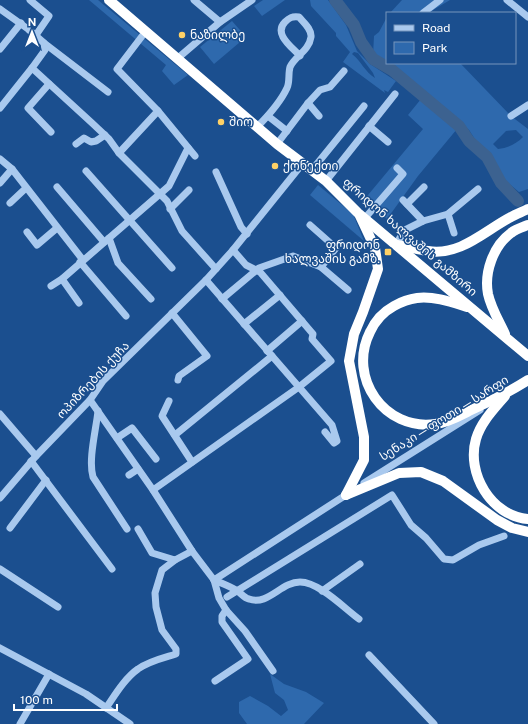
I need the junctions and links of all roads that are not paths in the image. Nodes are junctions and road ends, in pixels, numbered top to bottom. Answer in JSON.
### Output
{"nodes":[{"id":1,"x":30,"y":0,"type":"edge"},
{"id":2,"x":109,"y":0,"type":"edge"},
{"id":3,"x":194,"y":0,"type":"edge"},
{"id":4,"x":252,"y":0,"type":"edge"},
{"id":5,"x":440,"y":0,"type":"edge"},
{"id":6,"x":507,"y":0,"type":"edge"},
{"id":7,"x":0,"y":9,"type":"edge"},
{"id":8,"x":425,"y":12,"type":"edge"},
{"id":9,"x":528,"y":17,"type":"edge"},
{"id":10,"x":220,"y":22,"type":"junction"},
{"id":11,"x":21,"y":23,"type":"junction"},
{"id":12,"x":146,"y":31,"type":"junction"},
{"id":13,"x":36,"y":34,"type":"junction"},
{"id":14,"x":44,"y":43,"type":"junction"},
{"id":15,"x":0,"y":49,"type":"edge"},
{"id":16,"x":300,"y":56,"type":"junction"},
{"id":17,"x":178,"y":58,"type":"junction"},
{"id":18,"x":32,"y":68,"type":"junction"},
{"id":19,"x":344,"y":71,"type":"dead end"},
{"id":20,"x":49,"y":84,"type":"junction"},
{"id":21,"x":108,"y":92,"type":"dead end"},
{"id":22,"x":395,"y":94,"type":"dead end"},
{"id":23,"x":308,"y":103,"type":"junction"},
{"id":24,"x":528,"y":105,"type":"edge"},
{"id":25,"x":364,"y":106,"type":"dead end"},
{"id":26,"x":0,"y":108,"type":"edge"},
{"id":27,"x":158,"y":111,"type":"junction"},
{"id":28,"x":268,"y":116,"type":"junction"},
{"id":29,"x":319,"y":116,"type":"dead end"},
{"id":30,"x":512,"y":116,"type":"dead end"},
{"id":31,"x":369,"y":126,"type":"junction"},
{"id":32,"x":257,"y":127,"type":"junction"},
{"id":33,"x":287,"y":131,"type":"junction"},
{"id":34,"x":51,"y":132,"type":"dead end"},
{"id":35,"x":105,"y":135,"type":"junction"},
{"id":36,"x":388,"y":142,"type":"dead end"},
{"id":37,"x":76,"y":144,"type":"dead end"},
{"id":38,"x":277,"y":144,"type":"junction"},
{"id":39,"x":188,"y":148,"type":"junction"},
{"id":40,"x":119,"y":152,"type":"junction"},
{"id":41,"x":195,"y":156,"type":"dead end"},
{"id":42,"x":0,"y":159,"type":"edge"},
{"id":43,"x":303,"y":163,"type":"junction"},
{"id":44,"x":397,"y":168,"type":"dead end"},
{"id":45,"x":12,"y":169,"type":"junction"},
{"id":46,"x":312,"y":170,"type":"junction"},
{"id":47,"x":86,"y":171,"type":"dead end"},
{"id":48,"x":216,"y":172,"type":"dead end"},
{"id":49,"x":326,"y":181,"type":"junction"},
{"id":50,"x":0,"y":183,"type":"edge"},
{"id":51,"x":57,"y":187,"type":"dead end"},
{"id":52,"x":424,"y":187,"type":"dead end"},
{"id":53,"x":26,"y":188,"type":"junction"},
{"id":54,"x":478,"y":189,"type":"dead end"},
{"id":55,"x":189,"y":190,"type":"dead end"},
{"id":56,"x":159,"y":194,"type":"junction"},
{"id":57,"x":10,"y":204,"type":"dead end"},
{"id":58,"x":170,"y":209,"type":"junction"},
{"id":59,"x":528,"y":209,"type":"edge"},
{"id":60,"x":448,"y":214,"type":"junction"},
{"id":61,"x":362,"y":216,"type":"junction"},
{"id":62,"x":129,"y":220,"type":"junction"},
{"id":63,"x":423,"y":221,"type":"junction"},
{"id":64,"x":310,"y":225,"type":"dead end"},
{"id":65,"x":528,"y":225,"type":"edge"},
{"id":66,"x":57,"y":228,"type":"junction"},
{"id":67,"x":27,"y":232,"type":"dead end"},
{"id":68,"x":454,"y":233,"type":"dead end"},
{"id":69,"x":247,"y":234,"type":"junction"},
{"id":70,"x":107,"y":240,"type":"junction"},
{"id":71,"x":396,"y":244,"type":"junction"},
{"id":72,"x":233,"y":250,"type":"junction"},
{"id":73,"x":82,"y":261,"type":"junction"},
{"id":74,"x":321,"y":267,"type":"junction"},
{"id":75,"x":172,"y":268,"type":"dead end"},
{"id":76,"x":216,"y":269,"type":"junction"},
{"id":77,"x":256,"y":270,"type":"junction"},
{"id":78,"x":62,"y":279,"type":"junction"},
{"id":79,"x":206,"y":280,"type":"junction"},
{"id":80,"x":51,"y":286,"type":"dead end"},
{"id":81,"x":348,"y":290,"type":"dead end"},
{"id":82,"x":280,"y":295,"type":"junction"},
{"id":83,"x":150,"y":299,"type":"dead end"},
{"id":84,"x":222,"y":299,"type":"junction"},
{"id":85,"x":79,"y":303,"type":"dead end"},
{"id":86,"x":471,"y":308,"type":"junction"},
{"id":87,"x":172,"y":313,"type":"junction"},
{"id":88,"x":126,"y":316,"type":"dead end"},
{"id":89,"x":302,"y":321,"type":"junction"},
{"id":90,"x":244,"y":324,"type":"junction"},
{"id":91,"x":507,"y":338,"type":"junction"},
{"id":92,"x":269,"y":353,"type":"junction"},
{"id":93,"x":528,"y":356,"type":"edge"},
{"id":94,"x":178,"y":380,"type":"dead end"},
{"id":95,"x":528,"y":380,"type":"edge"},
{"id":96,"x":299,"y":387,"type":"junction"},
{"id":97,"x":508,"y":393,"type":"junction"},
{"id":98,"x":90,"y":400,"type":"junction"},
{"id":99,"x":168,"y":401,"type":"dead end"},
{"id":100,"x":98,"y":411,"type":"junction"},
{"id":101,"x":0,"y":414,"type":"edge"},
{"id":102,"x":325,"y":432,"type":"dead end"},
{"id":103,"x":175,"y":435,"type":"junction"},
{"id":104,"x":117,"y":438,"type":"junction"},
{"id":105,"x":34,"y":459,"type":"junction"},
{"id":106,"x":156,"y":459,"type":"dead end"},
{"id":107,"x":192,"y":462,"type":"junction"},
{"id":108,"x":138,"y":469,"type":"junction"},
{"id":109,"x":129,"y":475,"type":"dead end"},
{"id":110,"x":46,"y":480,"type":"junction"},
{"id":111,"x":153,"y":490,"type":"junction"},
{"id":112,"x":346,"y":495,"type":"junction"},
{"id":113,"x":0,"y":498,"type":"edge"},
{"id":114,"x":528,"y":519,"type":"edge"},
{"id":115,"x":10,"y":528,"type":"dead end"},
{"id":116,"x":127,"y":529,"type":"dead end"},
{"id":117,"x":138,"y":529,"type":"dead end"},
{"id":118,"x":528,"y":532,"type":"edge"},
{"id":119,"x":504,"y":536,"type":"dead end"},
{"id":120,"x":192,"y":551,"type":"junction"},
{"id":121,"x":175,"y":560,"type":"junction"},
{"id":122,"x":360,"y":564,"type":"dead end"},
{"id":123,"x":0,"y":569,"type":"edge"},
{"id":124,"x":112,"y":569,"type":"dead end"},
{"id":125,"x":214,"y":580,"type":"junction"},
{"id":126,"x":238,"y":591,"type":"junction"},
{"id":127,"x":322,"y":591,"type":"junction"},
{"id":128,"x":227,"y":597,"type":"dead end"},
{"id":129,"x":58,"y":606,"type":"dead end"},
{"id":130,"x":226,"y":610,"type":"junction"},
{"id":131,"x":359,"y":619,"type":"dead end"},
{"id":132,"x":0,"y":648,"type":"edge"},
{"id":133,"x":369,"y":655,"type":"dead end"},
{"id":134,"x":273,"y":671,"type":"dead end"},
{"id":135,"x":49,"y":674,"type":"junction"},
{"id":136,"x":215,"y":681,"type":"dead end"},
{"id":137,"x":106,"y":708,"type":"junction"},
{"id":138,"x":20,"y":724,"type":"edge"},
{"id":139,"x":130,"y":724,"type":"edge"},
{"id":140,"x":434,"y":724,"type":"edge"}],
"edges":[{"from":1,"to":13,"type":"street"},
{"from":2,"to":12,"type":"highway","name":"ფრიდონ ხალვაშის გამზირი"},
{"from":3,"to":10,"type":"street"},
{"from":4,"to":10,"type":"street"},
{"from":5,"to":8,"type":"street"},
{"from":6,"to":9,"type":"street"},
{"from":7,"to":11,"type":"street"},
{"from":10,"to":17,"type":"street"},
{"from":11,"to":13,"type":"street"},
{"from":11,"to":15,"type":"street"},
{"from":12,"to":17,"type":"highway","name":"ფრიდონ ხალვაშის გამზირი"},
{"from":12,"to":27,"type":"street"},
{"from":13,"to":14,"type":"street"},
{"from":14,"to":18,"type":"street"},
{"from":14,"to":21,"type":"street"},
{"from":16,"to":16,"type":"street"},
{"from":16,"to":28,"type":"street"},
{"from":17,"to":32,"type":"highway","name":"ფრიდონ ხალვაშის გამზირი"},
{"from":18,"to":20,"type":"street"},
{"from":18,"to":26,"type":"street"},
{"from":19,"to":23,"type":"street"},
{"from":20,"to":34,"type":"street"},
{"from":20,"to":35,"type":"street"},
{"from":22,"to":31,"type":"street"},
{"from":23,"to":29,"type":"street"},
{"from":23,"to":33,"type":"street"},
{"from":24,"to":30,"type":"street"},
{"from":25,"to":46,"type":"street"},
{"from":27,"to":39,"type":"street"},
{"from":27,"to":40,"type":"street"},
{"from":28,"to":32,"type":"street"},
{"from":28,"to":33,"type":"street"},
{"from":31,"to":36,"type":"street"},
{"from":31,"to":49,"type":"street"},
{"from":32,"to":38,"type":"highway","name":"ფრიდონ ხალვაშის გამზირი"},
{"from":33,"to":38,"type":"street"},
{"from":35,"to":37,"type":"street"},
{"from":35,"to":40,"type":"street"},
{"from":38,"to":43,"type":"highway","name":"ფრიდონ ხალვაშის გამზირი"},
{"from":39,"to":41,"type":"street"},
{"from":39,"to":56,"type":"street"},
{"from":40,"to":56,"type":"street"},
{"from":42,"to":45,"type":"street"},
{"from":43,"to":46,"type":"highway","name":"ფრიდონ ხალვაშის გამზირი"},
{"from":43,"to":69,"type":"street","name":"ოპიზრების ქუჩა"},
{"from":44,"to":61,"type":"street"},
{"from":45,"to":50,"type":"street"},
{"from":45,"to":53,"type":"street"},
{"from":46,"to":49,"type":"highway","name":"ფრიდონ ხალვაშის გამზირი"},
{"from":47,"to":62,"type":"street"},
{"from":48,"to":69,"type":"street"},
{"from":49,"to":61,"type":"highway","name":"ფრიდონ ხალვაშის გამზირი"},
{"from":51,"to":70,"type":"street"},
{"from":52,"to":63,"type":"street"},
{"from":53,"to":57,"type":"street"},
{"from":53,"to":66,"type":"street"},
{"from":54,"to":60,"type":"street"},
{"from":55,"to":58,"type":"street"},
{"from":56,"to":58,"type":"street"},
{"from":56,"to":62,"type":"street"},
{"from":58,"to":76,"type":"street"},
{"from":59,"to":71,"type":"highway"},
{"from":60,"to":63,"type":"street"},
{"from":60,"to":68,"type":"street"},
{"from":61,"to":71,"type":"highway","name":"ფრიდონ ხალვაშის გამზირი"},
{"from":61,"to":112,"type":"highway"},
{"from":62,"to":70,"type":"street"},
{"from":62,"to":75,"type":"street"},
{"from":63,"to":71,"type":"street"},
{"from":64,"to":74,"type":"street"},
{"from":65,"to":91,"type":"highway"},
{"from":66,"to":67,"type":"street"},
{"from":66,"to":73,"type":"street"},
{"from":69,"to":72,"type":"street","name":"ოპიზრების ქუჩა"},
{"from":70,"to":73,"type":"street"},
{"from":70,"to":83,"type":"street"},
{"from":71,"to":86,"type":"highway","name":"ფრიდონ ხალვაშის გამზირი"},
{"from":72,"to":76,"type":"street","name":"ოპიზრების ქუჩა"},
{"from":72,"to":77,"type":"street"},
{"from":73,"to":78,"type":"street"},
{"from":73,"to":88,"type":"street"},
{"from":74,"to":77,"type":"street"},
{"from":74,"to":81,"type":"street"},
{"from":76,"to":79,"type":"street","name":"ოპიზრების ქუჩა"},
{"from":77,"to":82,"type":"street"},
{"from":77,"to":84,"type":"street"},
{"from":78,"to":80,"type":"street"},
{"from":78,"to":85,"type":"street"},
{"from":79,"to":84,"type":"street"},
{"from":79,"to":87,"type":"street","name":"ოპიზრების ქუჩა"},
{"from":82,"to":89,"type":"street"},
{"from":82,"to":90,"type":"street"},
{"from":84,"to":90,"type":"street"},
{"from":86,"to":91,"type":"highway","name":"ფრიდონ ხალვაშის გამზირი"},
{"from":86,"to":97,"type":"highway"},
{"from":87,"to":94,"type":"street"},
{"from":87,"to":98,"type":"street","name":"ოპიზრების ქუჩა"},
{"from":89,"to":92,"type":"street"},
{"from":89,"to":96,"type":"street"},
{"from":90,"to":92,"type":"street"},
{"from":91,"to":93,"type":"highway","name":"ფრიდონ ხალვაშის გამზირი"},
{"from":92,"to":96,"type":"street"},
{"from":92,"to":103,"type":"street"},
{"from":95,"to":97,"type":"highway","name":"სენაკი — ფოთი — სარფი"},
{"from":96,"to":102,"type":"street"},
{"from":96,"to":107,"type":"street"},
{"from":97,"to":112,"type":"street","name":"სენაკი — ფოთი — სარფი"},
{"from":97,"to":114,"type":"highway"},
{"from":98,"to":100,"type":"street"},
{"from":98,"to":105,"type":"street","name":"ოპიზრების ქუჩა"},
{"from":99,"to":103,"type":"street"},
{"from":100,"to":104,"type":"street"},
{"from":100,"to":116,"type":"street"},
{"from":101,"to":105,"type":"street"},
{"from":103,"to":107,"type":"street"},
{"from":104,"to":106,"type":"street"},
{"from":104,"to":108,"type":"street"},
{"from":105,"to":110,"type":"street"},
{"from":105,"to":113,"type":"street","name":"ოპიზრების ქუჩა"},
{"from":107,"to":111,"type":"street"},
{"from":108,"to":109,"type":"street"},
{"from":108,"to":111,"type":"street"},
{"from":110,"to":115,"type":"street"},
{"from":110,"to":124,"type":"street"},
{"from":111,"to":120,"type":"street"},
{"from":112,"to":118,"type":"highway"},
{"from":112,"to":125,"type":"street","name":"სენაკი — ფოთი — სარფი"},
{"from":117,"to":121,"type":"street"},
{"from":119,"to":126,"type":"street"},
{"from":120,"to":121,"type":"street"},
{"from":120,"to":125,"type":"street"},
{"from":121,"to":137,"type":"street"},
{"from":122,"to":127,"type":"street"},
{"from":123,"to":129,"type":"street"},
{"from":125,"to":126,"type":"street"},
{"from":125,"to":130,"type":"street"},
{"from":126,"to":127,"type":"street"},
{"from":126,"to":128,"type":"street"},
{"from":127,"to":131,"type":"street"},
{"from":130,"to":134,"type":"street"},
{"from":130,"to":136,"type":"street"},
{"from":132,"to":135,"type":"street"},
{"from":133,"to":140,"type":"street"},
{"from":135,"to":137,"type":"street"},
{"from":135,"to":138,"type":"street"},
{"from":137,"to":139,"type":"street"}]}
